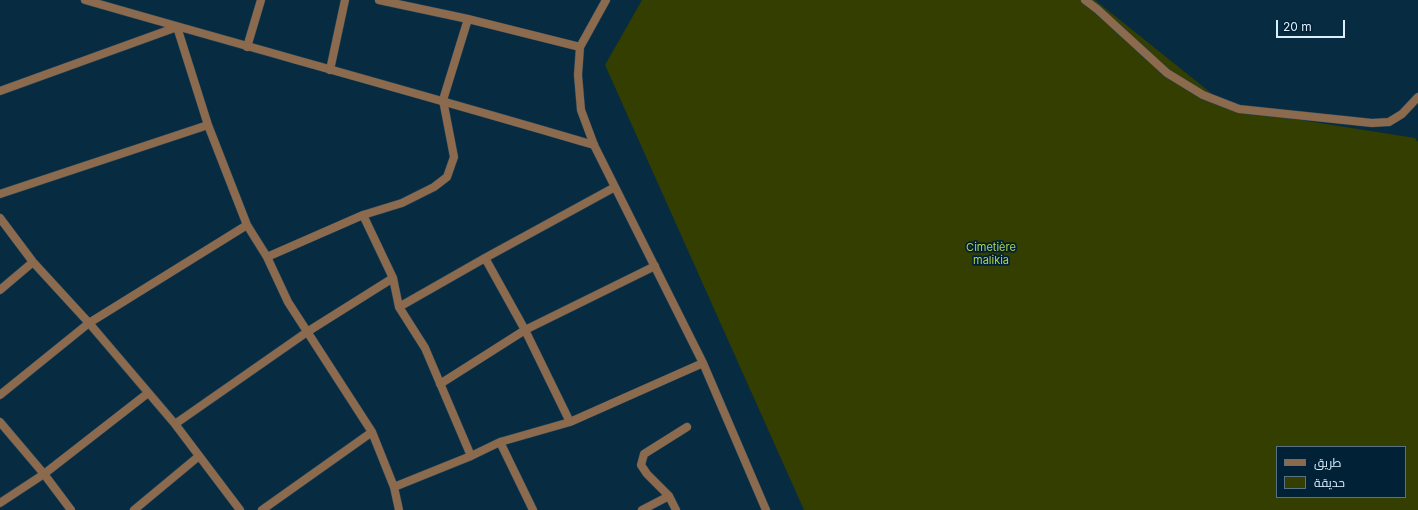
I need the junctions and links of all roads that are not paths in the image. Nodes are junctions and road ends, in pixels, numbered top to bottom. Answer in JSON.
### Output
{"nodes":[{"id":1,"x":85,"y":0,"type":"edge"},
{"id":2,"x":261,"y":0,"type":"edge"},
{"id":3,"x":345,"y":0,"type":"edge"},
{"id":4,"x":378,"y":0,"type":"edge"},
{"id":5,"x":606,"y":0,"type":"edge"},
{"id":6,"x":1085,"y":0,"type":"edge"},
{"id":7,"x":468,"y":19,"type":"junction"},
{"id":8,"x":177,"y":27,"type":"junction"},
{"id":9,"x":246,"y":47,"type":"junction"},
{"id":10,"x":580,"y":47,"type":"junction"},
{"id":11,"x":330,"y":70,"type":"junction"},
{"id":12,"x":0,"y":91,"type":"edge"},
{"id":13,"x":1418,"y":97,"type":"edge"},
{"id":14,"x":443,"y":100,"type":"junction"},
{"id":15,"x":208,"y":125,"type":"junction"},
{"id":16,"x":594,"y":145,"type":"junction"},
{"id":17,"x":615,"y":187,"type":"junction"},
{"id":18,"x":0,"y":194,"type":"edge"},
{"id":19,"x":363,"y":215,"type":"junction"},
{"id":20,"x":0,"y":218,"type":"edge"},
{"id":21,"x":247,"y":225,"type":"junction"},
{"id":22,"x":267,"y":257,"type":"junction"},
{"id":23,"x":485,"y":258,"type":"junction"},
{"id":24,"x":32,"y":262,"type":"junction"},
{"id":25,"x":655,"y":266,"type":"junction"},
{"id":26,"x":392,"y":278,"type":"junction"},
{"id":27,"x":0,"y":290,"type":"edge"},
{"id":28,"x":399,"y":307,"type":"junction"},
{"id":29,"x":89,"y":323,"type":"junction"},
{"id":30,"x":525,"y":330,"type":"junction"},
{"id":31,"x":307,"y":332,"type":"junction"},
{"id":32,"x":704,"y":363,"type":"junction"},
{"id":33,"x":440,"y":384,"type":"junction"},
{"id":34,"x":148,"y":393,"type":"junction"},
{"id":35,"x":0,"y":395,"type":"edge"},
{"id":36,"x":0,"y":422,"type":"edge"},
{"id":37,"x":570,"y":422,"type":"junction"},
{"id":38,"x":175,"y":424,"type":"junction"},
{"id":39,"x":686,"y":428,"type":"dead end"},
{"id":40,"x":372,"y":432,"type":"junction"},
{"id":41,"x":500,"y":442,"type":"junction"},
{"id":42,"x":199,"y":456,"type":"junction"},
{"id":43,"x":471,"y":456,"type":"junction"},
{"id":44,"x":44,"y":474,"type":"junction"},
{"id":45,"x":394,"y":487,"type":"junction"},
{"id":46,"x":669,"y":496,"type":"junction"},
{"id":47,"x":0,"y":504,"type":"edge"},
{"id":48,"x":71,"y":510,"type":"edge"},
{"id":49,"x":134,"y":510,"type":"edge"},
{"id":50,"x":240,"y":510,"type":"edge"},
{"id":51,"x":262,"y":510,"type":"edge"},
{"id":52,"x":398,"y":510,"type":"edge"},
{"id":53,"x":533,"y":510,"type":"edge"},
{"id":54,"x":642,"y":510,"type":"edge"},
{"id":55,"x":676,"y":510,"type":"edge"},
{"id":56,"x":766,"y":510,"type":"edge"}],
"edges":[{"from":1,"to":8,"type":"street"},
{"from":2,"to":9,"type":"street"},
{"from":3,"to":11,"type":"street"},
{"from":4,"to":7,"type":"street"},
{"from":5,"to":10,"type":"street"},
{"from":6,"to":13,"type":"street"},
{"from":7,"to":10,"type":"street"},
{"from":7,"to":14,"type":"street"},
{"from":8,"to":9,"type":"street"},
{"from":8,"to":12,"type":"street"},
{"from":8,"to":15,"type":"street"},
{"from":9,"to":11,"type":"street"},
{"from":10,"to":16,"type":"street"},
{"from":11,"to":14,"type":"street"},
{"from":14,"to":16,"type":"street"},
{"from":14,"to":19,"type":"street"},
{"from":15,"to":18,"type":"street"},
{"from":15,"to":21,"type":"street"},
{"from":16,"to":17,"type":"street"},
{"from":17,"to":23,"type":"street"},
{"from":17,"to":25,"type":"street"},
{"from":19,"to":22,"type":"street"},
{"from":19,"to":26,"type":"street"},
{"from":20,"to":24,"type":"street"},
{"from":21,"to":22,"type":"street"},
{"from":21,"to":29,"type":"street"},
{"from":22,"to":31,"type":"street"},
{"from":23,"to":28,"type":"street"},
{"from":23,"to":30,"type":"street"},
{"from":24,"to":27,"type":"street"},
{"from":24,"to":29,"type":"street"},
{"from":25,"to":30,"type":"street"},
{"from":25,"to":32,"type":"street"},
{"from":26,"to":28,"type":"street"},
{"from":26,"to":31,"type":"street"},
{"from":28,"to":33,"type":"street"},
{"from":29,"to":34,"type":"street"},
{"from":29,"to":35,"type":"street"},
{"from":30,"to":33,"type":"street"},
{"from":30,"to":37,"type":"street"},
{"from":31,"to":38,"type":"street"},
{"from":31,"to":40,"type":"street"},
{"from":32,"to":37,"type":"street"},
{"from":32,"to":56,"type":"street"},
{"from":33,"to":43,"type":"street"},
{"from":34,"to":38,"type":"street"},
{"from":34,"to":44,"type":"street"},
{"from":36,"to":44,"type":"street"},
{"from":37,"to":41,"type":"street"},
{"from":38,"to":42,"type":"street"},
{"from":39,"to":46,"type":"street"},
{"from":40,"to":45,"type":"street"},
{"from":40,"to":51,"type":"street"},
{"from":41,"to":43,"type":"street"},
{"from":41,"to":53,"type":"street"},
{"from":42,"to":49,"type":"street"},
{"from":42,"to":50,"type":"street"},
{"from":43,"to":45,"type":"street"},
{"from":44,"to":47,"type":"street"},
{"from":44,"to":48,"type":"street"},
{"from":45,"to":52,"type":"street"},
{"from":46,"to":54,"type":"street"},
{"from":46,"to":55,"type":"street"}]}
